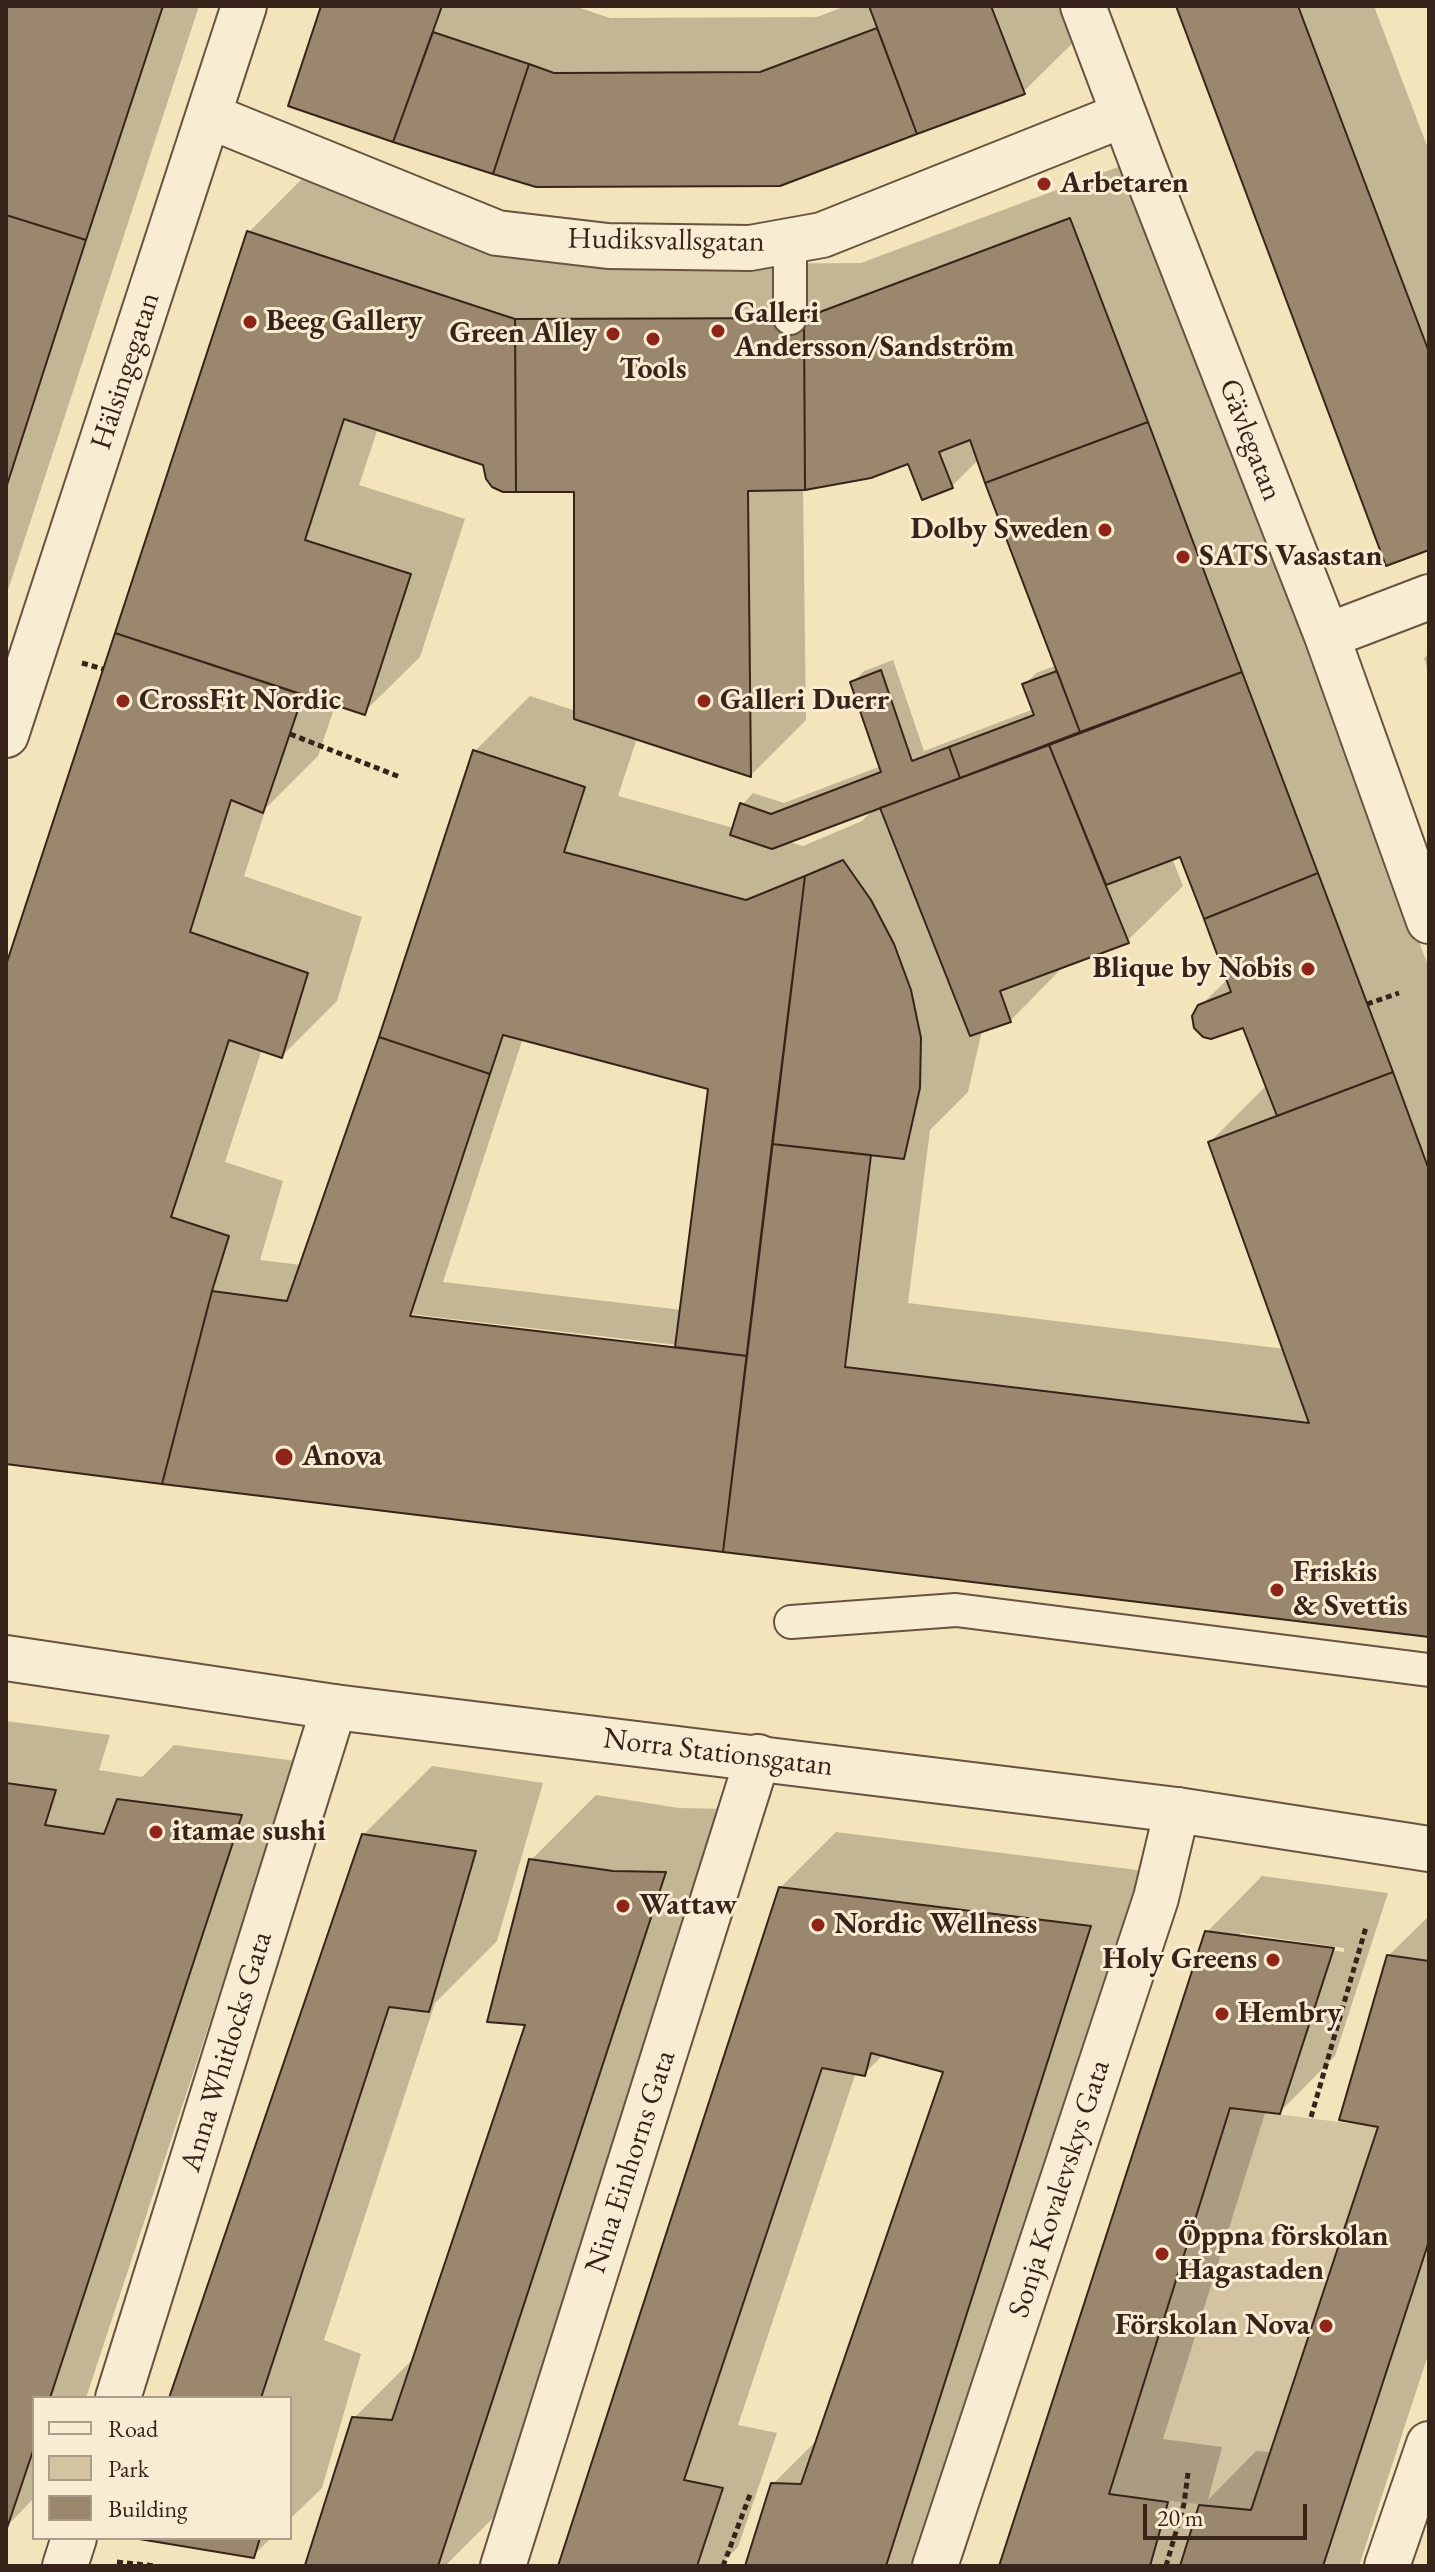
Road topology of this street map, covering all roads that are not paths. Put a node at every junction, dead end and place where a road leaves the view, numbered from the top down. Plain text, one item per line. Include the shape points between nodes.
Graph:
1 (244, 6) edge
2 (1083, 6) edge
3 (1123, 115) junction
4 (209, 116) junction
5 (790, 241) junction
6 (790, 318) dead end
7 (1429, 597) edge
8 (1327, 636) junction
9 (6, 735) edge
10 (1429, 921) edge
11 (791, 1622) dead end
12 (6, 1658) edge
13 (1429, 1670) edge
14 (334, 1707) junction
15 (758, 1757) junction
16 (1177, 1810) junction
17 (1429, 1849) edge
18 (119, 2396) edge
19 (1429, 2444) edge
20 (73, 2540) edge
21 (65, 2566) edge
22 (503, 2566) edge
23 (935, 2566) edge
24 (1387, 2566) edge

1 - 4 street, Hälsingegatan
2 - 3 street, Gävlegatan
3 - 5 street, Hudiksvallsgatan via 822,235
3 - 8 street, Gävlegatan
4 - 5 street, Hudiksvallsgatan via 497,233 608,246 750,248
4 - 9 street, Hälsingegatan
5 - 6 lane
7 - 8 street
8 - 10 street, Gävlegatan
11 - 13 lane via 956,1610
12 - 14 street, Norra Stationsgatan
14 - 15 street, Norra Stationsgatan
14 - 18 street, Anna Whitlocks Gata
15 - 16 street, Norra Stationsgatan
15 - 22 street, Nina Einhorns Gata
16 - 17 street, Norra Stationsgatan
16 - 23 street, Sonja Kovalevskys Gata via 1156,1898
19 - 24 street
20 - 21 street

